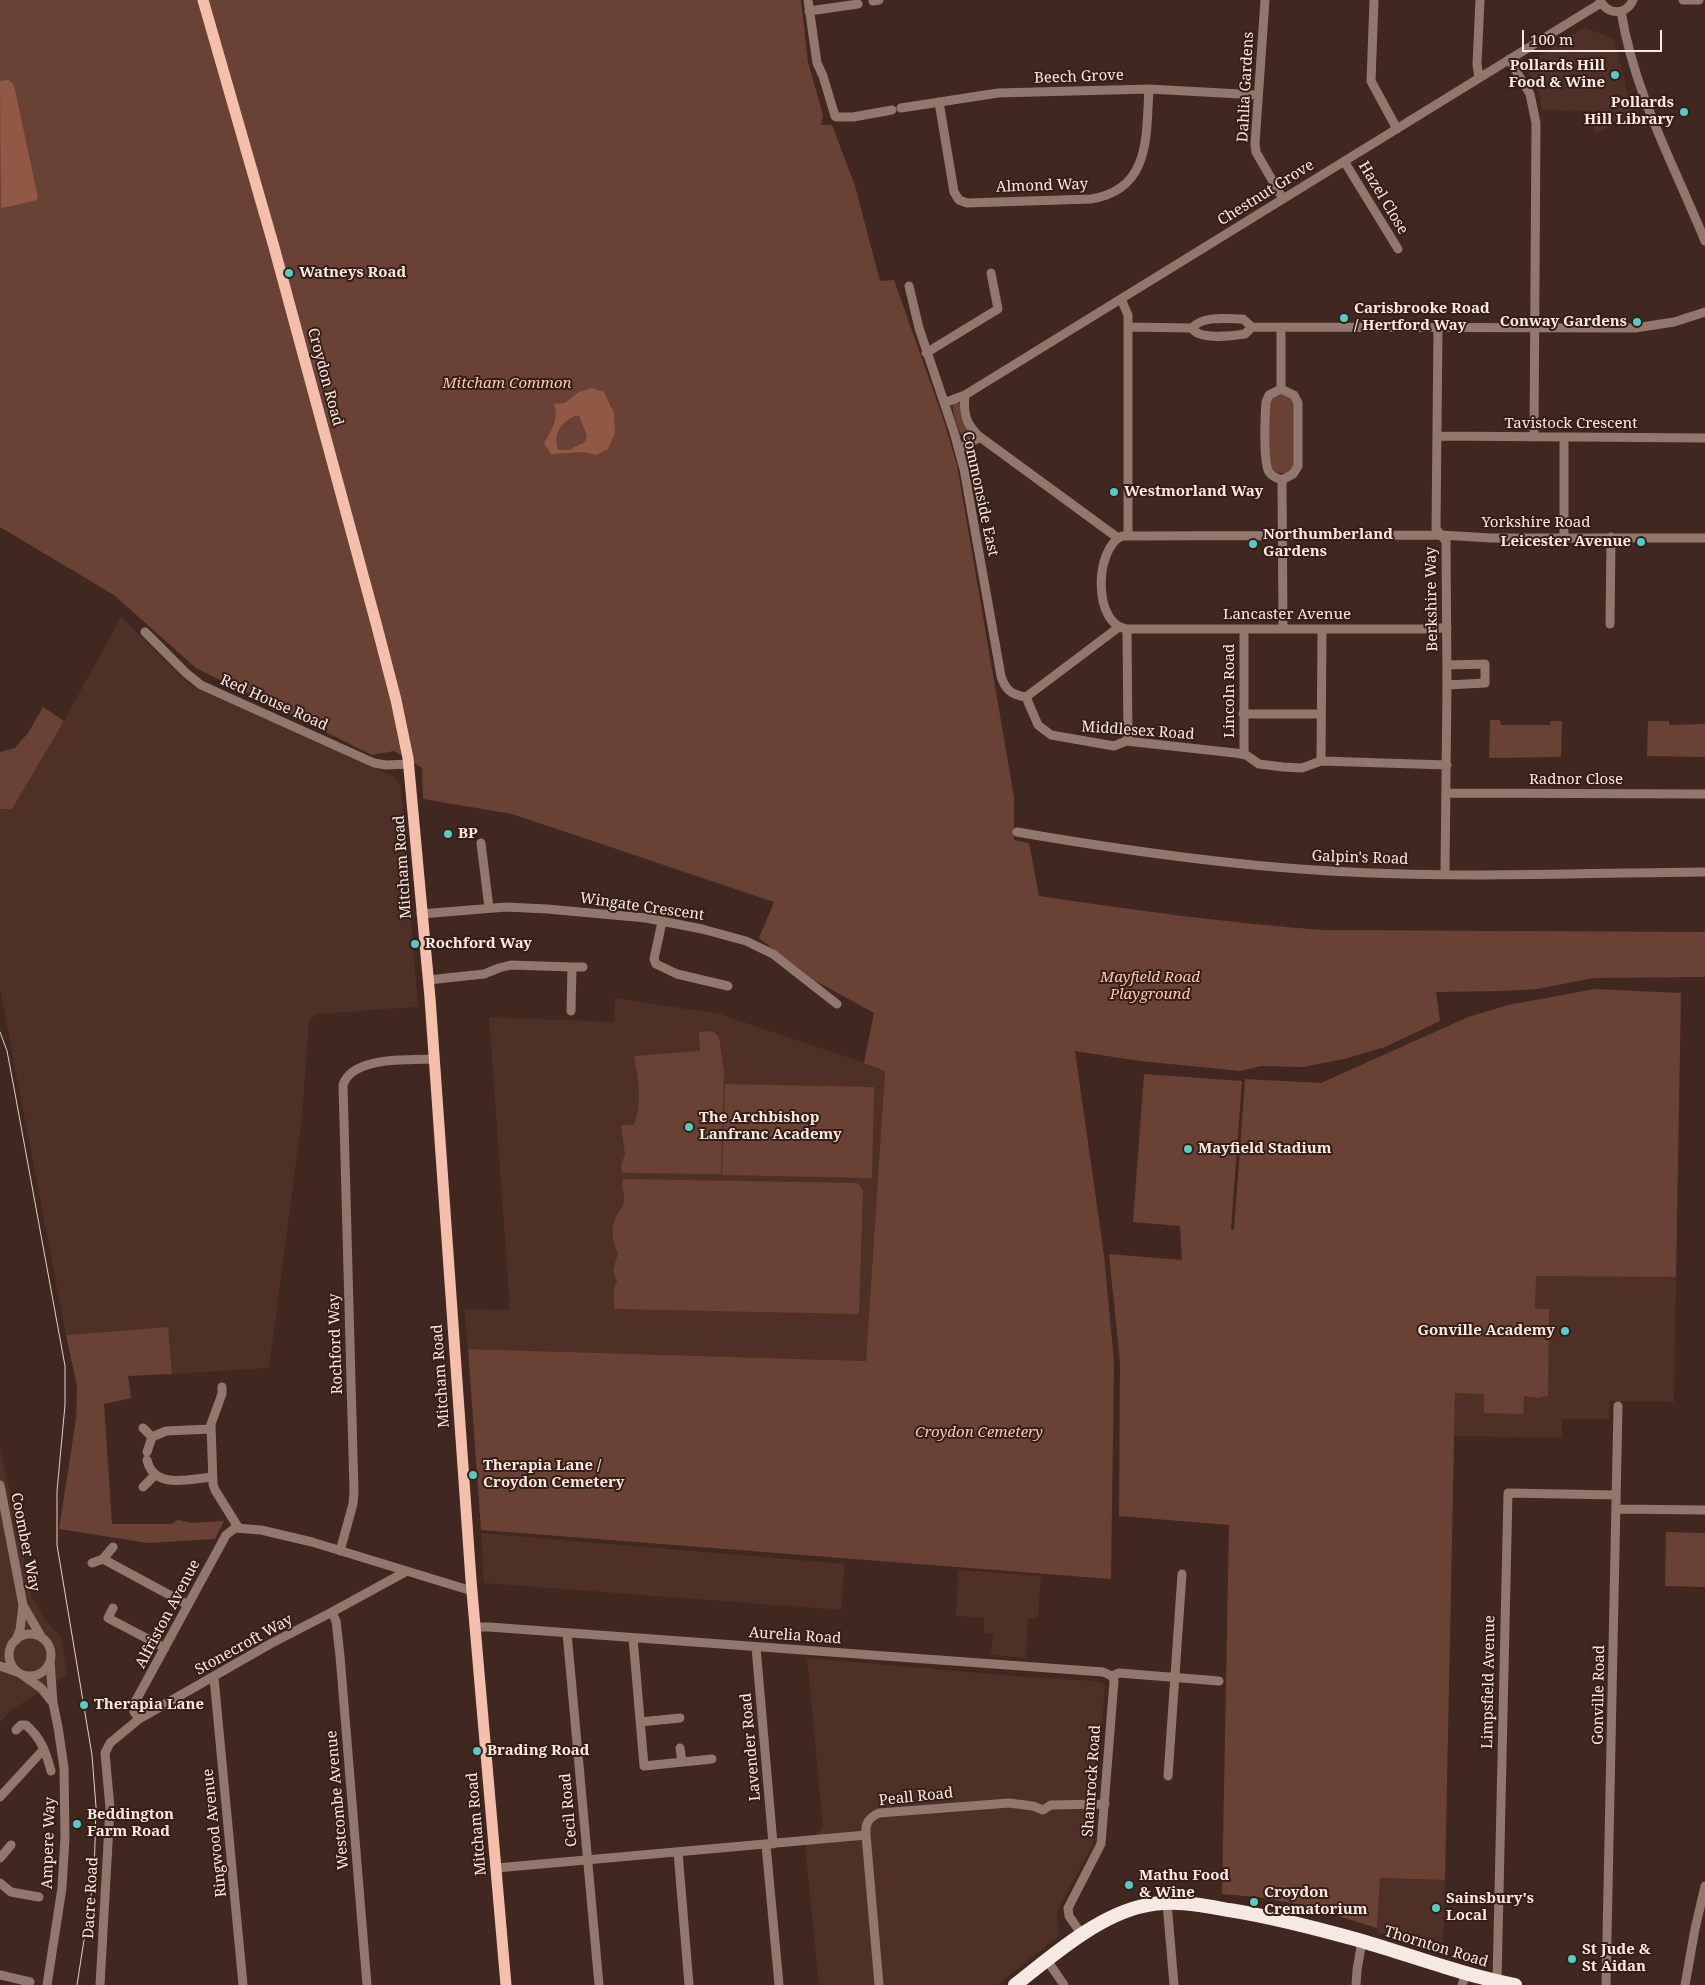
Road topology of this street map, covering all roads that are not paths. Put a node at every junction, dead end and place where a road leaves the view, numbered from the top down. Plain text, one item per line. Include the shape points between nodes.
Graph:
1 (203, 0) edge
2 (808, 0) edge
3 (1265, 0) edge
4 (1374, 0) edge
5 (1480, 0) edge
6 (1633, 0) edge
7 (1683, 0) edge
8 (1699, 0) edge
9 (1600, 1) edge
10 (858, 4) dead end
11 (809, 11) junction
12 (1621, 12) junction
13 (1509, 59) junction
14 (1479, 78) junction
15 (1149, 89) junction
16 (1258, 95) junction
17 (939, 102) junction
18 (1397, 129) junction
19 (1344, 161) junction
20 (1283, 199) junction
21 (1705, 241) edge
22 (1398, 249) dead end
23 (991, 273) dead end
24 (909, 286) dead end
25 (1121, 299) junction
26 (1705, 312) edge
27 (1128, 326) junction
28 (1252, 327) junction
29 (1281, 327) junction
30 (1192, 328) junction
31 (1438, 328) junction
32 (1535, 328) junction
33 (926, 354) junction
34 (1281, 389) junction
35 (965, 395) junction
36 (944, 403) junction
37 (1437, 436) junction
38 (980, 437) junction
39 (1534, 437) junction
40 (1564, 437) junction
41 (1705, 438) edge
42 (959, 449) junction
43 (1282, 480) junction
44 (1441, 535) junction
45 (1123, 537) junction
46 (1282, 537) junction
47 (1564, 537) junction
48 (1611, 537) junction
49 (1705, 538) edge
50 (1610, 624) dead end
51 (1447, 627) junction
52 (1123, 628) junction
53 (1244, 629) junction
54 (1283, 629) junction
55 (1322, 629) junction
56 (145, 632) dead end
57 (1447, 665) junction
58 (1447, 685) junction
59 (1026, 697) junction
60 (1243, 714) junction
61 (1321, 714) junction
62 (1128, 741) junction
63 (1244, 754) junction
64 (1321, 761) junction
65 (409, 764) junction
66 (1447, 765) junction
67 (1446, 793) junction
68 (1705, 794) edge
69 (1017, 832) dead end
70 (481, 843) dead end
71 (1705, 872) edge
72 (1445, 874) junction
73 (489, 908) junction
74 (422, 914) junction
75 (662, 922) junction
76 (572, 967) junction
77 (583, 968) dead end
78 (428, 980) junction
79 (728, 986) dead end
80 (837, 1004) dead end
81 (571, 1011) dead end
82 (434, 1058) junction
83 (222, 1386) dead end
84 (1618, 1406) dead end
85 (143, 1428) dead end
86 (211, 1430) junction
87 (152, 1436) junction
88 (154, 1476) junction
89 (213, 1477) junction
90 (0, 1485) edge
91 (143, 1487) dead end
92 (1616, 1495) junction
93 (1616, 1509) junction
94 (1705, 1510) edge
95 (238, 1527) junction
96 (112, 1547) dead end
97 (340, 1551) junction
98 (103, 1559) junction
99 (92, 1563) dead end
100 (407, 1571) junction
101 (1182, 1574) dead end
102 (472, 1591) junction
103 (23, 1605) junction
104 (188, 1605) junction
105 (113, 1608) dead end
106 (332, 1612) junction
107 (475, 1627) junction
108 (568, 1633) junction
109 (42, 1638) junction
110 (634, 1638) junction
111 (14, 1642) junction
112 (756, 1647) junction
113 (165, 1648) junction
114 (0, 1649) edge
115 (50, 1661) junction
116 (0, 1666) edge
117 (20, 1674) junction
118 (1112, 1676) junction
119 (214, 1678) junction
120 (1175, 1678) junction
121 (1219, 1681) dead end
122 (53, 1703) junction
123 (680, 1718) dead end
124 (139, 1719) junction
125 (640, 1722) junction
126 (16, 1730) dead end
127 (680, 1748) dead end
128 (44, 1749) junction
129 (105, 1753) joint
130 (712, 1759) dead end
131 (682, 1762) junction
132 (51, 1771) dead end
133 (1168, 1776) dead end
134 (0, 1797) edge
135 (1105, 1804) junction
136 (866, 1835) junction
137 (770, 1844) junction
138 (11, 1845) dead end
139 (678, 1852) junction
140 (0, 1858) edge
141 (587, 1860) junction
142 (496, 1868) junction
143 (0, 1883) edge
144 (1705, 1886) edge
145 (39, 1897) dead end
146 (1167, 1903) junction
147 (1082, 1935) junction
148 (1362, 1941) junction
149 (1047, 1960) junction
150 (0, 1975) edge
151 (1464, 1980) edge
152 (1497, 1981) junction
153 (30, 1982) dead end
154 (47, 1985) edge
155 (100, 1985) edge
156 (243, 1985) edge
157 (368, 1985) edge
158 (506, 1985) edge
159 (599, 1985) edge
160 (690, 1985) edge
161 (779, 1985) edge
162 (879, 1985) edge
163 (1015, 1985) edge
164 (1064, 1985) edge
165 (1174, 1985) edge
166 (1356, 1985) edge
167 (1515, 1985) edge
168 (1606, 1985) edge
169 (1685, 1985) edge

1 - 65 main road, Croydon Road via 376,623
2 - 11 street
3 - 16 street, Dahlia Gardens
4 - 18 street via 1370,80
5 - 14 street via 1476,64
6 - 12 street
7 - 8 street
9 - 12 street via 1610,11
9 - 13 street, Chestnut Grove
10 - 11 street
11 - 17 street, Beech Grove via 817,63 836,117
12 - 21 street via 1648,109
13 - 14 street, Chestnut Grove
13 - 32 street via 1530,94 1536,118
14 - 18 street, Chestnut Grove
15 - 16 street, Beech Grove
15 - 17 street, Beech Grove via 998,93
15 - 17 street, Almond Way via 1146,140 1139,166 1124,184 1090,199 967,203 959,200 954,192
16 - 20 street, Dahlia Gardens via 1256,152
18 - 19 street, Chestnut Grove
19 - 20 street, Chestnut Grove
19 - 22 street, Hazel Close
20 - 25 street, Chestnut Grove
23 - 33 street via 998,309
24 - 33 street, Commonside East
25 - 27 street via 1127,311
25 - 35 street, Chestnut Grove
26 - 32 street via 1648,326
27 - 30 street
27 - 45 street
28 - 29 street
28 - 30 street via 1243,319 1200,322
28 - 30 street via 1245,334 1203,336
29 - 31 street
29 - 34 street
31 - 32 street
31 - 37 street, Berkshire Way
32 - 39 street
33 - 36 street, Commonside East
34 - 43 street via 1270,395 1266,402 1265,462 1272,476
34 - 43 street via 1294,395 1298,403 1298,466 1293,474
35 - 36 street, Chestnut Grove
35 - 38 street via 968,424
36 - 42 street, Commonside East
37 - 39 street, Tavistock Crescent
37 - 44 street, Berkshire Way via 1436,530
38 - 42 street
38 - 45 street
39 - 40 street, Tavistock Crescent
40 - 41 street, Tavistock Crescent
40 - 47 street
42 - 59 street, Commonside East via 1001,676 1011,693
43 - 46 street
44 - 46 street, Yorkshire Road
44 - 47 street, Yorkshire Road
44 - 51 street, Berkshire Way via 1446,541
45 - 46 street, Yorkshire Road
45 - 52 street via 1111,544 1104,560 1101,585 1106,609
46 - 54 street
47 - 48 street, Yorkshire Road
48 - 49 street, Yorkshire Road
48 - 50 street
51 - 55 street, Lancaster Avenue
51 - 57 street, Berkshire Way
52 - 53 street, Lancaster Avenue
52 - 59 street
52 - 62 street
53 - 54 street, Lancaster Avenue
53 - 60 street, Lincoln Road
54 - 55 street, Lancaster Avenue
55 - 61 street
56 - 65 street, Red House Road via 186,673 207,688 374,763
57 - 58 street, Berkshire Way
57 - 58 street via 1485,664 1485,683
58 - 66 street, Berkshire Way
59 - 62 street, Middlesex Road via 1036,721 1048,734 1114,746
60 - 61 street
60 - 63 street, Lincoln Road
61 - 64 street
62 - 63 street, Middlesex Road
63 - 64 street, Middlesex Road via 1259,764 1283,767 1302,768
64 - 66 street, Middlesex Road
65 - 74 main road, Mitcham Road
66 - 67 street, Berkshire Way
67 - 68 street, Radnor Close
67 - 72 street, Berkshire Way
69 - 72 street, Galpin's Road via 1117,849 1250,864 1351,872
70 - 73 street
71 - 72 street, Galpin's Road
73 - 74 street, Wingate Crescent
73 - 75 street, Wingate Crescent via 573,910
74 - 78 main road, Mitcham Road
75 - 79 street via 654,959 656,964 677,974
75 - 80 street, Wingate Crescent via 709,931 758,946
76 - 77 street
76 - 78 street via 511,965 484,974
76 - 81 street
78 - 82 main road, Mitcham Road
82 - 97 street, Rochford Way via 363,1065 348,1074 343,1085 354,1492
82 - 102 main road, Mitcham Road
83 - 86 street
84 - 92 street, Gonville Road
85 - 87 street
86 - 87 street via 166,1430
86 - 89 street
87 - 88 street via 147,1456
88 - 89 street via 166,1480
88 - 91 street
89 - 95 street via 215,1490
90 - 103 street, Coomber Way
92 - 93 street, Gonville Road
92 - 152 street, Limpsfield Avenue via 1508,1493
93 - 94 street
93 - 168 street, Gonville Road
95 - 97 street via 273,1532
95 - 104 street, Alfriston Avenue via 226,1535
96 - 98 street
97 - 100 street
98 - 99 street
98 - 104 street
100 - 102 street
100 - 106 street, Stonecroft Way
101 - 120 street
102 - 107 main road, Mitcham Road
103 - 109 street, Coomber Way
103 - 111 street, Coomber Way
104 - 113 street, Alfriston Avenue
105 - 113 street via 108,1618
106 - 119 street, Stonecroft Way
106 - 157 street, Westcombe Avenue via 340,1656
107 - 108 street, Aurelia Road
107 - 142 main road, Mitcham Road
108 - 110 street, Aurelia Road
108 - 141 street, Cecil Road
109 - 111 street via 31,1634
109 - 115 street via 50,1648
110 - 112 street, Aurelia Road
110 - 125 street
111 - 114 street
111 - 117 street via 10,1662
112 - 118 street, Aurelia Road via 1103,1672
112 - 137 street, Lavender Road
113 - 124 street, Alfriston Avenue via 134,1704 134,1712
115 - 117 street via 40,1674
115 - 122 street, Ampere Way
116 - 117 street
117 - 122 street via 41,1688
118 - 120 street, Aurelia Road
118 - 135 street, Shamrock Road
119 - 124 street, Stonecroft Way
119 - 156 street, Ringwood Avenue
120 - 121 street, Aurelia Road
120 - 133 street
122 - 154 street, Ampere Way via 64,1768 65,1838 62,1888
123 - 125 street
124 - 129 street, Stonecroft Way via 110,1743
125 - 131 street via 644,1766
126 - 128 street via 26,1725 36,1734
127 - 131 street
128 - 132 street
128 - 134 street
129 - 155 street, Dacre Road via 110,1808
130 - 131 street
135 - 136 street, Peall Road via 1051,1805 1043,1810 1028,1804 1009,1803 879,1813 868,1820
135 - 147 street, Shamrock Road via 1100,1848 1068,1908 1069,1916
136 - 137 street
136 - 162 street
137 - 139 street
137 - 161 street, Lavender Road
138 - 140 street
139 - 141 street
139 - 160 street
141 - 142 street
141 - 159 street, Cecil Road
142 - 158 main road, Mitcham Road
143 - 145 street via 11,1892
144 - 169 street
146 - 147 highway, Thornton Road via 1128,1911
146 - 148 highway, Thornton Road via 1240,1912
146 - 165 street
147 - 149 highway, Thornton Road
148 - 151 highway, Thornton Road
148 - 166 street
149 - 163 highway, Thornton Road
149 - 164 street
150 - 153 street
151 - 152 highway, Thornton Road
152 - 167 highway, Thornton Road

